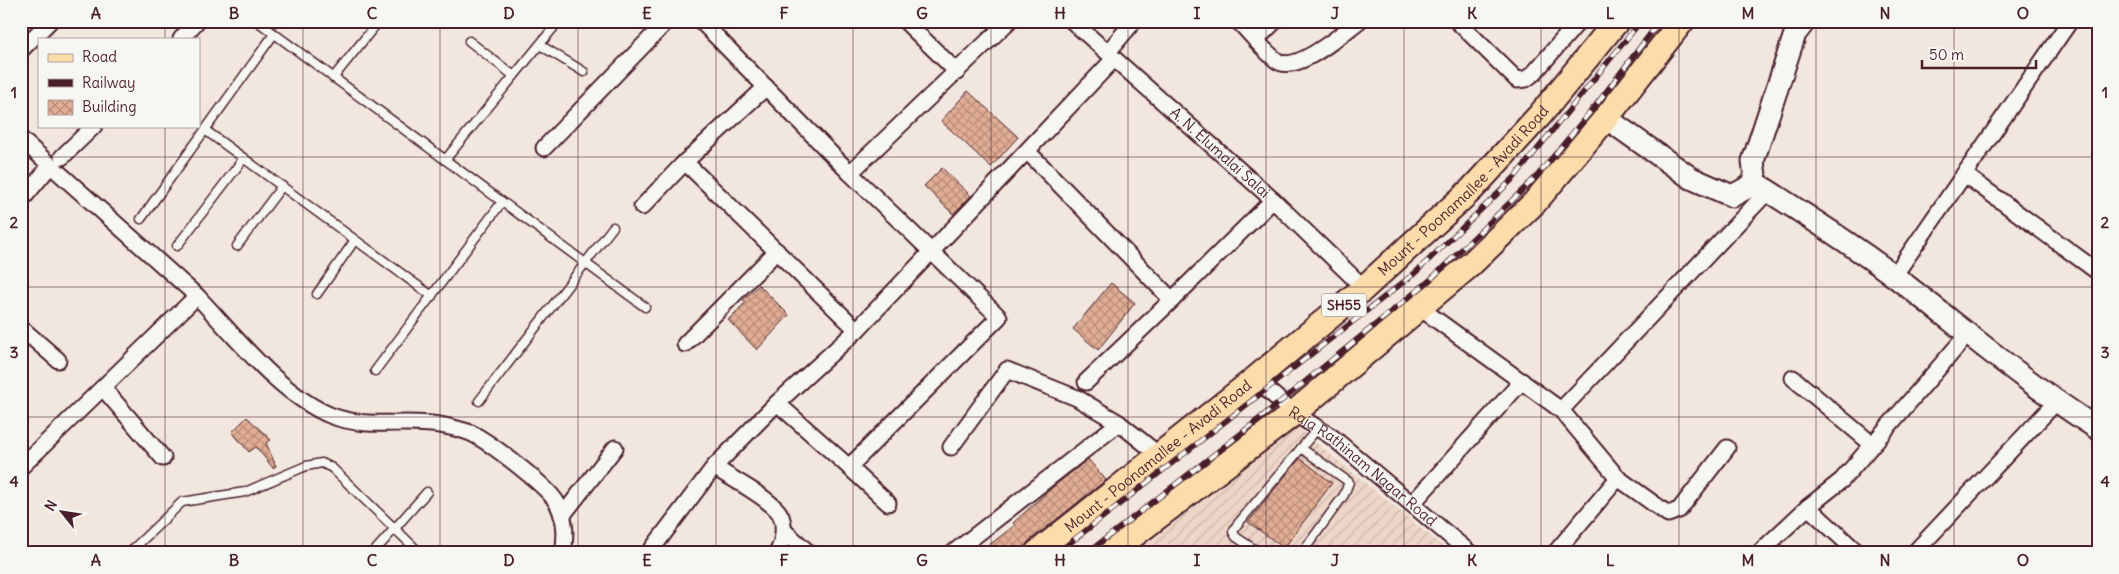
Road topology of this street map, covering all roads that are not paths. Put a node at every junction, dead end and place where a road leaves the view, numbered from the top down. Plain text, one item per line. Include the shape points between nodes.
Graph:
1 (50, 21) edge
2 (197, 21) edge
3 (256, 21) edge
4 (559, 21) edge
5 (667, 21) edge
6 (701, 21) edge
7 (905, 21) edge
8 (1009, 21) edge
9 (1072, 21) edge
10 (1134, 21) edge
11 (1238, 21) edge
12 (1275, 21) edge
13 (1360, 21) edge
14 (1457, 21) edge
15 (1617, 21) edge
16 (1682, 21) edge
17 (1805, 21) edge
18 (2070, 21) edge
19 (1578, 22) edge
20 (374, 27) dead end
21 (274, 34) junction
22 (182, 38) edge
23 (1256, 39) junction
24 (469, 41) dead end
25 (1600, 43) junction
26 (540, 45) junction
27 (21, 50) edge
28 (1111, 56) junction
29 (584, 72) dead end
30 (957, 72) junction
31 (514, 76) junction
32 (333, 78) junction
33 (766, 87) junction
34 (1606, 118) junction
35 (92, 128) edge
36 (205, 130) junction
37 (21, 139) edge
38 (544, 148) dead end
39 (1026, 151) junction
40 (62, 157) dead end
41 (244, 158) junction
42 (445, 160) junction
43 (685, 162) junction
44 (50, 166) junction
45 (850, 173) junction
46 (1964, 174) junction
47 (282, 186) junction
48 (1762, 187) junction
49 (1273, 200) junction
50 (21, 201) edge
51 (502, 202) junction
52 (642, 207) dead end
53 (141, 219) dead end
54 (613, 227) dead end
55 (355, 240) junction
56 (177, 246) dead end
57 (237, 246) dead end
58 (777, 251) junction
59 (932, 251) junction
60 (585, 263) junction
61 (2098, 272) edge
62 (1894, 276) junction
63 (1364, 288) junction
64 (317, 294) dead end
65 (197, 296) junction
66 (432, 296) junction
67 (1172, 300) junction
68 (645, 307) dead end
69 (1420, 308) junction
70 (21, 328) edge
71 (858, 330) junction
72 (1967, 335) junction
73 (685, 344) dead end
74 (58, 360) dead end
75 (375, 371) dead end
76 (1255, 378) junction
77 (1793, 378) dead end
78 (1522, 381) junction
79 (1086, 382) dead end
80 (103, 388) junction
81 (479, 401) dead end
82 (2056, 402) junction
83 (776, 403) junction
84 (1562, 410) junction
85 (1294, 413) junction
86 (1119, 423) junction
87 (1318, 428) junction
88 (2098, 428) edge
89 (1873, 445) junction
90 (951, 447) dead end
91 (615, 448) dead end
92 (1301, 448) junction
93 (1727, 448) dead end
94 (1159, 456) junction
95 (164, 458) dead end
96 (21, 467) edge
97 (714, 467) junction
98 (849, 467) junction
99 (1618, 478) junction
100 (426, 492) dead end
101 (888, 503) dead end
102 (1412, 504) junction
103 (1808, 507) junction
104 (562, 516) junction
105 (395, 530) junction
106 (784, 531) junction
107 (129, 553) edge
108 (373, 553) edge
109 (420, 553) edge
110 (563, 553) edge
111 (649, 553) edge
112 (776, 553) edge
113 (809, 553) edge
114 (953, 553) edge
115 (1037, 553) edge
116 (1110, 553) edge
117 (1260, 553) edge
118 (1302, 553) edge
119 (1470, 553) edge
120 (1555, 553) edge
121 (1759, 553) edge
122 (1858, 553) edge
123 (1914, 553) edge

1 - 27 street
2 - 22 street
3 - 21 lane
4 - 26 lane
5 - 38 street
6 - 33 street
7 - 30 street
8 - 30 street
9 - 28 street, A. N. Elumalai Salai
10 - 28 street
11 - 23 street
12 - 23 street
13 - 23 street via 1290,65 1277,62
14 - 19 street via 1517,80 1526,79 1534,73
15 - 25 main road, Mount - Poonamallee - Avadi Road / SH55
16 - 34 main road
17 - 48 street via 1795,34 1753,162
18 - 46 street
19 - 25 street
20 - 32 lane
21 - 32 lane
21 - 36 lane
24 - 31 lane
25 - 63 main road, Mount - Poonamallee - Avadi Road / SH55 via 1472,189
26 - 29 lane
26 - 31 lane
28 - 39 street
28 - 49 street, A. N. Elumalai Salai
30 - 45 street
31 - 42 lane
32 - 42 lane
33 - 43 street
33 - 45 street
34 - 48 street via 1691,178 1732,196
34 - 69 main road via 1535,202
35 - 40 street
36 - 41 lane
36 - 53 lane
37 - 44 street
39 - 59 street
39 - 67 street
41 - 47 lane
41 - 56 lane
42 - 51 lane
43 - 52 street
43 - 58 street
44 - 50 street
44 - 65 street
45 - 59 street
46 - 61 street
46 - 62 street
47 - 55 lane
47 - 57 lane
48 - 62 street
48 - 84 street
49 - 63 street, A. N. Elumalai Salai
49 - 67 street
51 - 60 lane
51 - 66 lane
54 - 60 lane
55 - 64 lane
55 - 66 lane
58 - 71 street
58 - 73 street
59 - 71 street
59 - 98 street via 999,317
60 - 68 lane
60 - 81 lane
62 - 72 street
63 - 76 main road, Mount - Poonamallee - Avadi Road / SH55
65 - 80 street
65 - 104 street via 269,372 298,396 332,416 370,424 444,425 470,433 533,479 558,504
66 - 75 lane
67 - 79 street
69 - 78 street
69 - 85 main road
70 - 74 street
71 - 83 street
72 - 82 street
72 - 89 street
76 - 85 street, Raja Rathinam Nagar Road
76 - 94 main road, Mount - Poonamallee - Avadi Road / SH55
77 - 89 street
78 - 84 street
78 - 102 street
80 - 95 street
80 - 96 street
82 - 88 street
82 - 123 street
83 - 97 street
83 - 98 street
84 - 99 street
85 - 87 street, Raja Rathinam Nagar Road
85 - 116 main road
86 - 90 street via 1077,398 1007,370
86 - 94 street
86 - 114 street
87 - 92 lane
87 - 102 street, Raja Rathinam Nagar Road
89 - 103 street via 1842,480
91 - 104 street
92 - 117 lane via 1233,532
92 - 118 lane via 1348,482 1344,495
93 - 99 street via 1673,514 1664,512
94 - 115 main road, Mount - Poonamallee - Avadi Road / SH55
97 - 106 street via 778,510
97 - 111 street
98 - 101 street
99 - 120 street
100 - 105 lane
102 - 119 street, Raja Rathinam Nagar Road
103 - 121 street
103 - 122 street
104 - 110 street via 567,533
105 - 107 lane via 322,462 245,492 182,502
105 - 108 lane
105 - 109 lane
106 - 112 street
106 - 113 street

